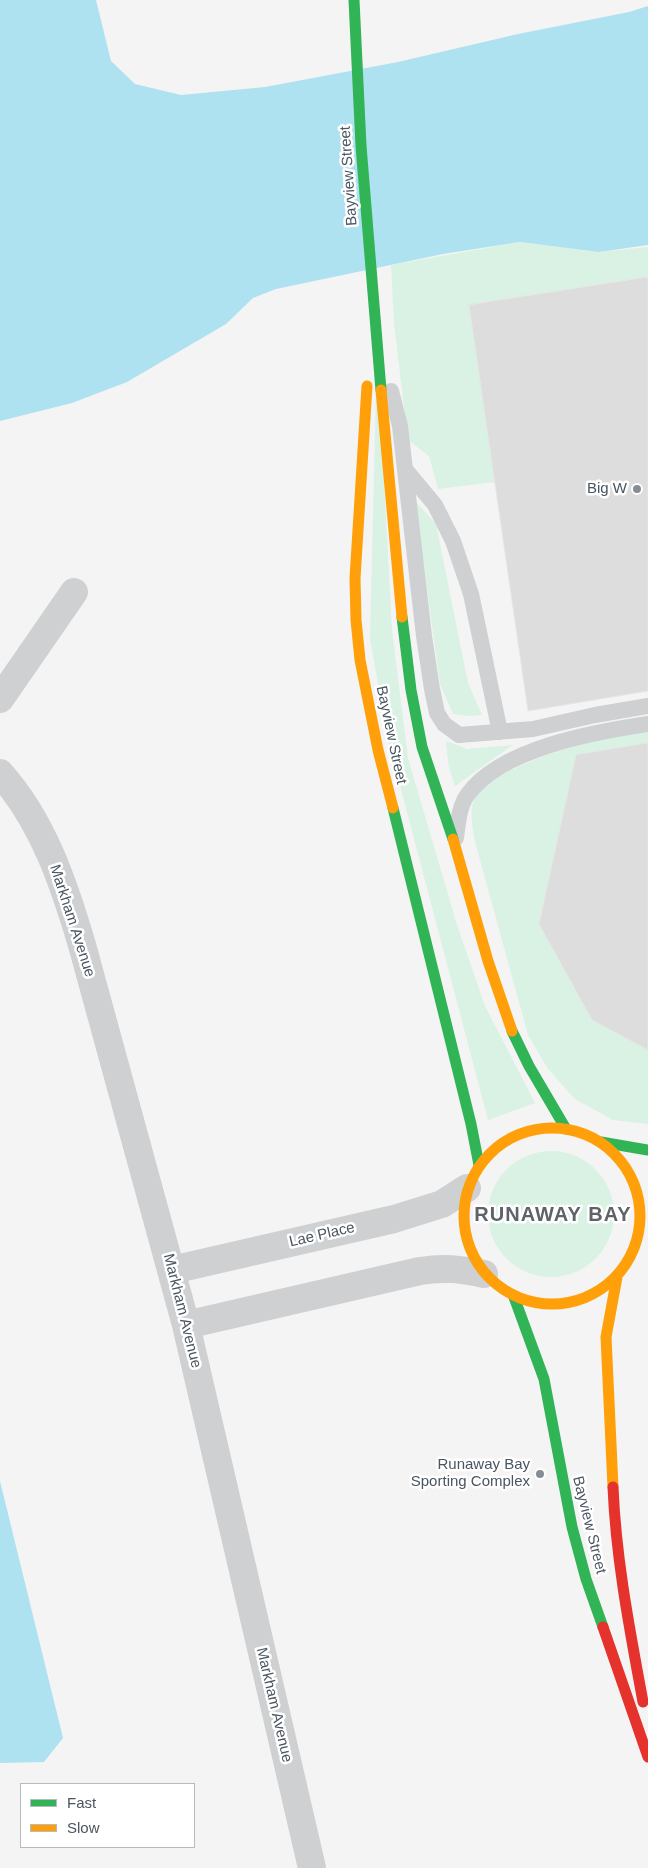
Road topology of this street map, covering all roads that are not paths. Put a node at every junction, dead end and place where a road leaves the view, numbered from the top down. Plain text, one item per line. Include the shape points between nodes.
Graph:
1 (345, 0) edge
2 (354, 0) edge
3 (355, 48) junction
4 (373, 301) junction
5 (377, 349) junction
6 (405, 469) junction
7 (74, 592) dead end
8 (0, 699) edge
9 (648, 706) edge
10 (648, 724) edge
11 (500, 732) junction
12 (0, 773) edge
13 (455, 846) junction
14 (566, 1129) junction
15 (600, 1142) junction
16 (648, 1150) edge
17 (473, 1177) junction
18 (648, 1237) edge
19 (636, 1244) junction
20 (172, 1270) junction
21 (484, 1274) junction
22 (617, 1277) junction
23 (514, 1297) junction
24 (186, 1325) junction
25 (648, 1730) edge
26 (648, 1757) edge
27 (312, 1868) edge

1 - 3 main road, Bayview Street
2 - 3 main road, Bayview Street
3 - 4 main road, Bayview Street
4 - 5 main road, Bayview Street
4 - 17 main road, Bayview Street via 355,578 360,660 378,750 470,1124
5 - 6 lane via 400,426
5 - 13 main road, Bayview Street via 411,688 426,762
6 - 11 lane via 435,505 452,541 471,594
6 - 11 lane via 424,636 437,713 444,724 459,735
7 - 8 street
9 - 11 lane via 533,729
10 - 13 lane via 571,739 495,770 467,795
12 - 20 street, Markham Avenue via 17,792 46,844 67,894
13 - 14 main road, Bayview Street via 486,956 511,1029
14 - 15 main road
14 - 17 main road via 541,1128 517,1135 496,1147
15 - 16 main road
15 - 19 main road via 622,1162 636,1187 641,1216
17 - 20 street, Lae Place via 442,1204 394,1219
17 - 21 main road via 463,1210 464,1233 471,1255
18 - 19 main road
19 - 22 main road
20 - 24 street, Markham Avenue
21 - 23 main road
21 - 24 street via 455,1268 420,1271
22 - 23 main road via 599,1291 557,1305
22 - 25 main road, Bayview Street via 606,1337 614,1516 626,1610
23 - 26 main road, Bayview Street via 544,1379 567,1501 586,1579
24 - 27 street, Markham Avenue

